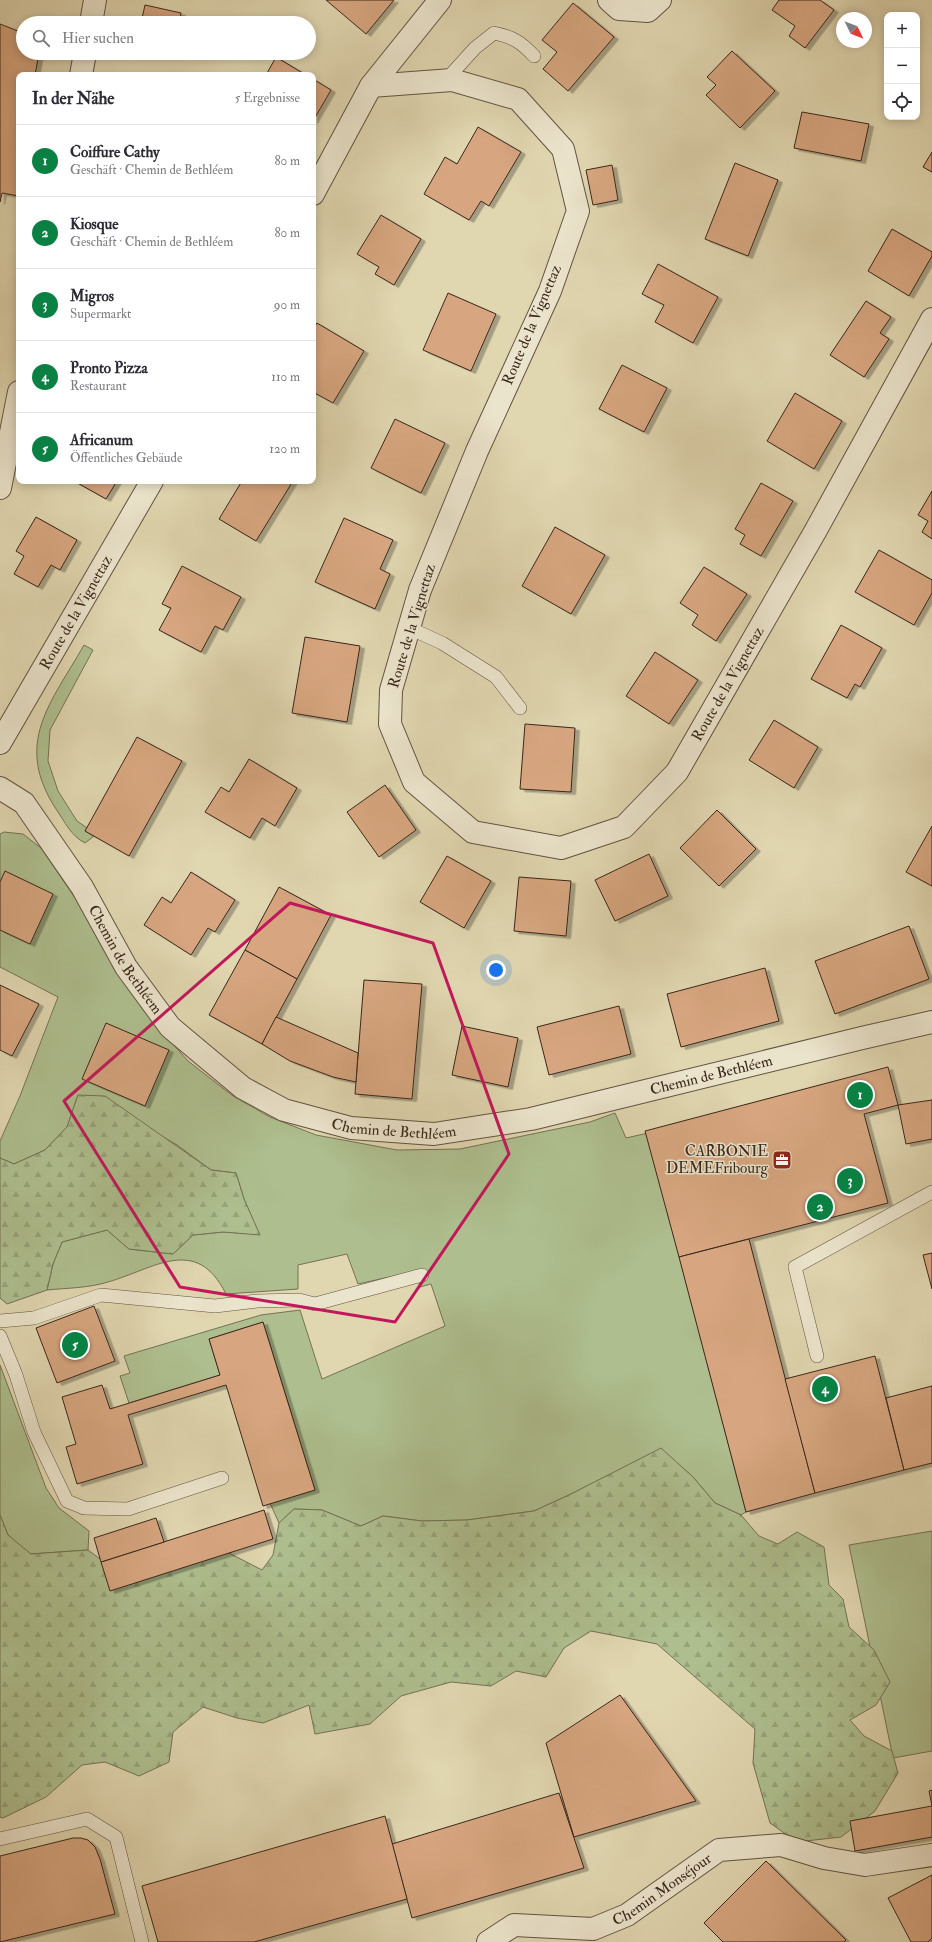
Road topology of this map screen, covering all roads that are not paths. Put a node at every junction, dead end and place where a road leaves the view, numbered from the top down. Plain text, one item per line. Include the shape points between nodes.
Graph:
1 (95, 0) edge
2 (440, 0) edge
3 (609, 0) edge
4 (660, 0) edge
5 (92, 16) edge
6 (534, 56) dead end
7 (84, 60) edge
8 (82, 72) edge
9 (446, 80) junction
10 (371, 86) junction
11 (316, 188) edge
12 (932, 319) edge
13 (16, 404) edge
14 (4, 453) edge
15 (150, 484) edge
16 (0, 488) edge
17 (409, 628) junction
18 (520, 708) dead end
19 (0, 743) edge
20 (0, 788) edge
21 (932, 1022) edge
22 (932, 1192) edge
23 (422, 1275) dead end
24 (0, 1321) edge
25 (0, 1336) edge
26 (817, 1356) dead end
27 (222, 1478) dead end
28 (0, 1839) edge
29 (932, 1855) edge
30 (142, 1942) edge
31 (488, 1942) edge

1 - 5 street
2 - 10 street
3 - 4 street via 619,9 648,11
6 - 9 lane via 522,43 494,33 475,48
7 - 8 street
9 - 10 street, Route de la Vignettaz
9 - 17 street, Route de la Vignettaz via 518,100 563,149 578,211 550,291 476,451 420,590
10 - 11 street
12 - 17 street, Route de la Vignettaz via 813,536 677,772 624,827 561,848 473,832 414,782 390,724 391,690
13 - 14 street
14 - 16 street
15 - 19 street, Route de la Vignettaz
17 - 18 lane via 442,643 496,677
20 - 21 street, Chemin de Bethléem via 24,803 82,887 126,968 170,1028 250,1092 284,1110 351,1128 434,1134 531,1119
22 - 26 lane via 795,1267
23 - 24 lane via 315,1304 299,1300 214,1306 101,1295 34,1318
25 - 27 lane via 16,1374 34,1432 67,1501 84,1508 128,1509
28 - 30 lane via 87,1819 116,1837
29 - 31 street, Chemin Monséjour via 865,1865 824,1858 781,1845 719,1850 627,1915 593,1929 514,1925

